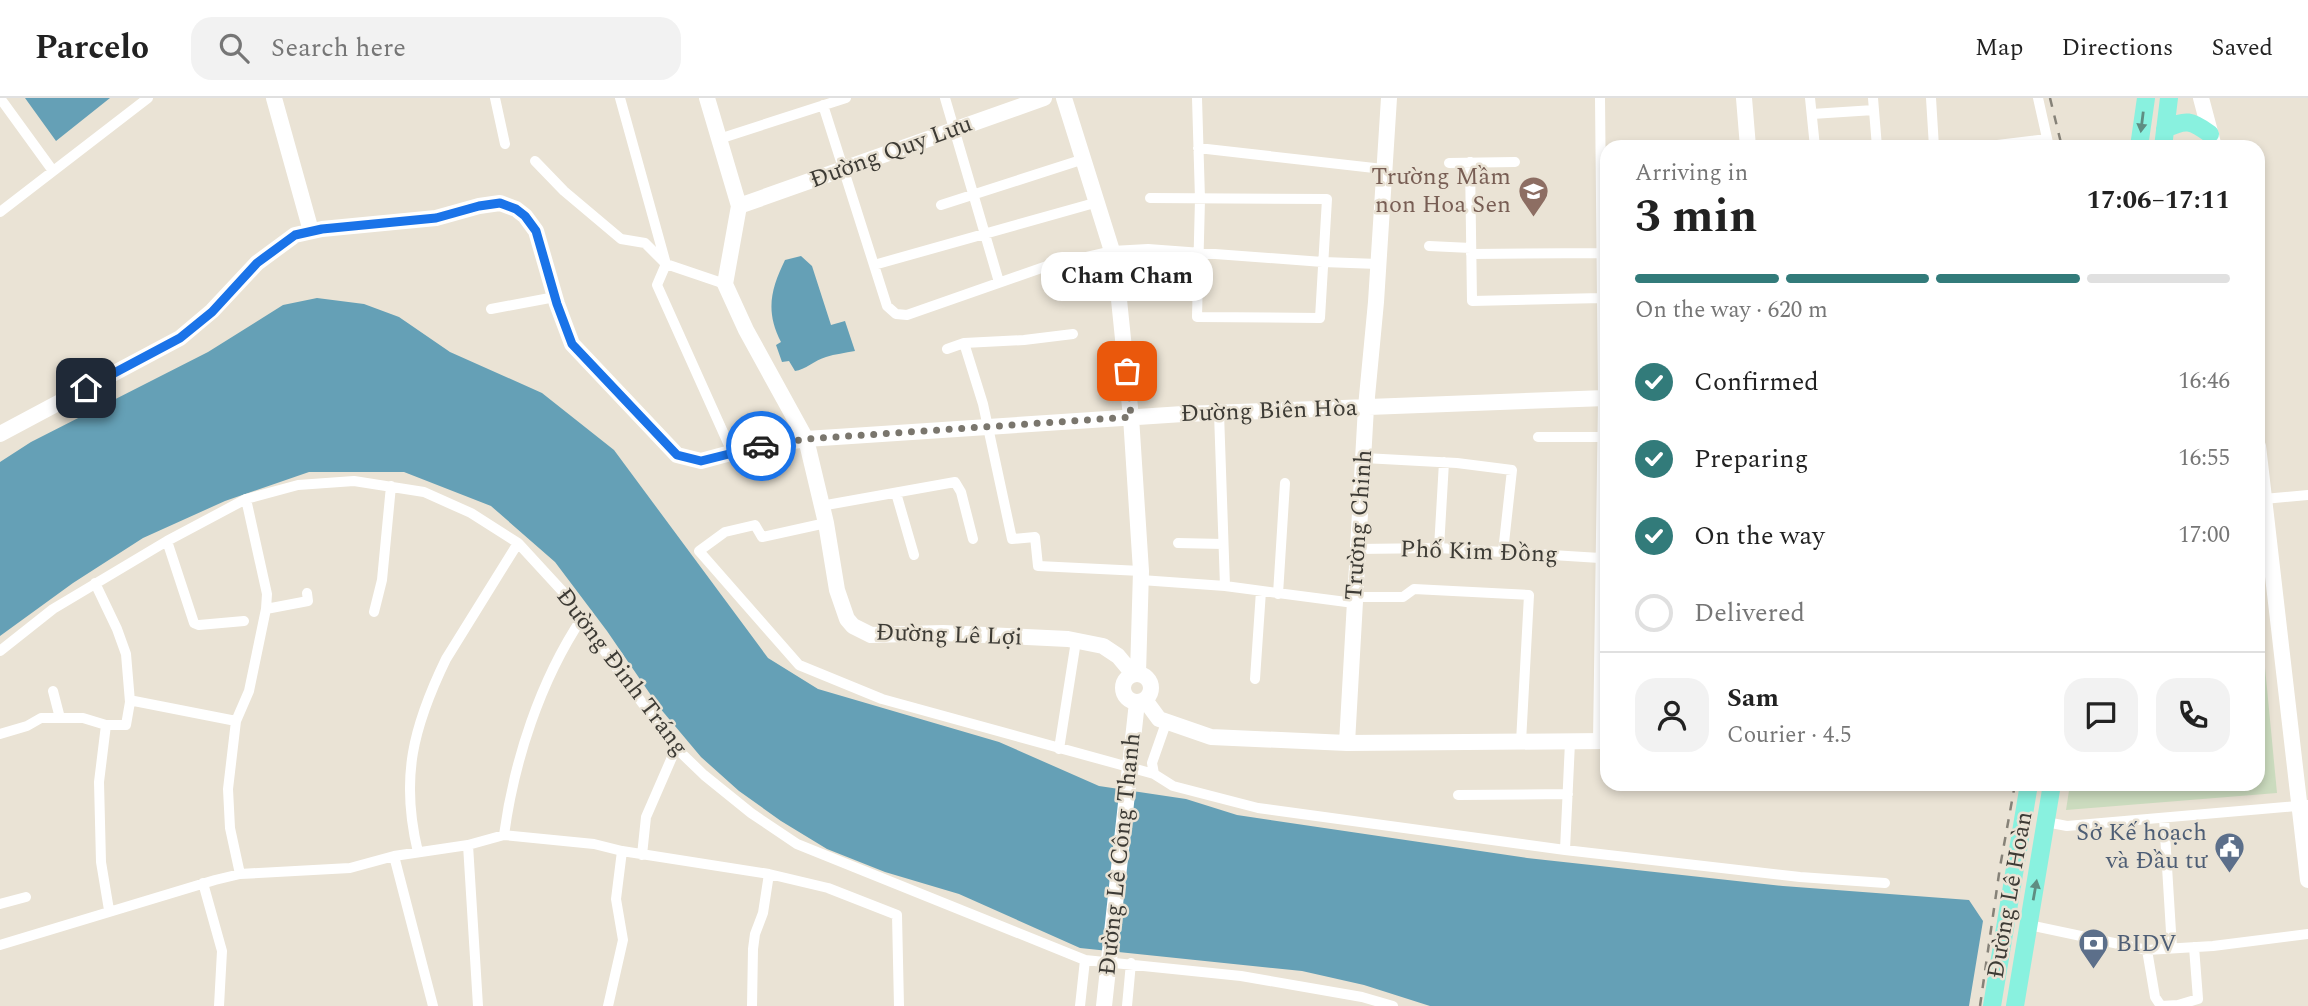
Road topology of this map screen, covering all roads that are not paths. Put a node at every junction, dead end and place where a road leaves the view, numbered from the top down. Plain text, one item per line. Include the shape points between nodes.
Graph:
1 (0, 98) edge
2 (148, 98) edge
3 (274, 98) edge
4 (495, 98) edge
5 (620, 98) edge
6 (707, 98) edge
7 (846, 98) edge
8 (945, 98) edge
9 (1044, 98) edge
10 (1064, 98) edge
11 (1197, 98) edge
12 (1389, 98) edge
13 (1600, 98) edge
14 (1744, 98) edge
15 (1811, 98) edge
16 (1931, 98) edge
17 (2038, 98) edge
18 (2146, 98) edge
19 (2169, 98) edge
20 (2175, 98) edge
21 (2201, 98) edge
22 (1873, 104) edge
23 (823, 105) junction
24 (1812, 114) junction
25 (955, 130) junction
26 (2210, 133) edge
27 (2164, 138) edge
28 (719, 139) junction
29 (1601, 140) edge
30 (1747, 140) edge
31 (1814, 140) edge
32 (1876, 140) edge
33 (1934, 140) edge
34 (2047, 140) edge
35 (2140, 140) edge
36 (505, 144) dead end
37 (1198, 148) junction
38 (1084, 159) junction
39 (535, 161) dead end
40 (1470, 162) junction
41 (1514, 162) dead end
42 (1449, 163) dead end
43 (1383, 169) junction
44 (842, 170) junction
45 (53, 171) junction
46 (974, 195) junction
47 (1150, 198) dead end
48 (1200, 199) junction
49 (1098, 202) junction
50 (941, 205) dead end
51 (739, 206) junction
52 (0, 212) edge
53 (311, 231) junction
54 (985, 234) junction
55 (1429, 246) dead end
56 (1112, 251) junction
57 (1471, 251) junction
58 (1200, 252) junction
59 (1600, 253) edge
60 (1323, 262) junction
61 (666, 264) junction
62 (1378, 264) junction
63 (874, 265) junction
64 (999, 282) junction
65 (725, 284) junction
66 (1600, 292) edge
67 (555, 297) junction
68 (491, 309) dead end
69 (1073, 334) dead end
70 (964, 343) junction
71 (947, 349) dead end
72 (1600, 398) edge
73 (1366, 407) junction
74 (1219, 413) junction
75 (1131, 417) junction
76 (986, 428) junction
77 (0, 434) edge
78 (1538, 437) dead end
79 (1600, 437) edge
80 (806, 439) junction
81 (732, 452) junction
82 (1364, 458) junction
83 (1444, 462) junction
84 (1285, 483) dead end
85 (391, 486) junction
86 (896, 493) junction
87 (2308, 495) edge
88 (246, 499) junction
89 (2265, 499) edge
90 (821, 506) junction
91 (2265, 507) edge
92 (826, 523) junction
93 (973, 539) dead end
94 (167, 541) junction
95 (519, 543) junction
96 (1178, 543) dead end
97 (1223, 544) junction
98 (1438, 548) junction
99 (1357, 549) junction
100 (1503, 552) junction
101 (914, 555) dead end
102 (1600, 558) edge
103 (1141, 576) junction
104 (94, 583) junction
105 (1225, 586) junction
106 (1261, 591) junction
107 (307, 593) dead end
108 (1278, 594) junction
109 (1354, 600) junction
110 (266, 609) junction
111 (373, 612) dead end
112 (582, 618) junction
113 (244, 621) dead end
114 (1076, 641) junction
115 (0, 651) edge
116 (1135, 674) junction
117 (1255, 679) dead end
118 (53, 691) dead end
119 (1141, 701) junction
120 (130, 702) junction
121 (60, 718) junction
122 (236, 721) junction
123 (1166, 723) junction
124 (106, 725) junction
125 (0, 734) edge
126 (1600, 741) edge
127 (1521, 742) junction
128 (1570, 742) junction
129 (1348, 743) junction
130 (676, 748) junction
131 (1059, 749) junction
132 (1154, 774) junction
133 (2028, 791) edge
134 (2051, 791) edge
135 (1568, 794) junction
136 (1458, 796) dead end
137 (2303, 806) edge
138 (2164, 818) junction
139 (2046, 822) junction
140 (504, 835) junction
141 (468, 845) junction
142 (1565, 850) junction
143 (622, 851) junction
144 (418, 852) junction
145 (642, 855) junction
146 (394, 856) junction
147 (2308, 872) edge
148 (240, 874) junction
149 (769, 874) junction
150 (203, 883) junction
151 (1885, 883) dead end
152 (26, 897) dead end
153 (0, 904) edge
154 (109, 910) junction
155 (2029, 925) junction
156 (2308, 934) edge
157 (0, 945) edge
158 (2194, 947) junction
159 (2172, 948) junction
160 (2147, 950) junction
161 (1085, 960) junction
162 (1131, 963) junction
163 (2178, 1005) edge
164 (219, 1006) edge
165 (433, 1006) edge
166 (478, 1006) edge
167 (608, 1006) edge
168 (752, 1006) edge
169 (900, 1006) edge
170 (1080, 1006) edge
171 (1104, 1006) edge
172 (1127, 1006) edge
173 (1393, 1006) edge
174 (1992, 1006) edge
175 (2015, 1006) edge

1 - 45 street
2 - 45 street
3 - 53 street
4 - 36 street
5 - 61 street
6 - 28 street
7 - 23 street
8 - 25 street
9 - 25 street, Đường Quy Lưu
10 - 38 street
11 - 37 street
12 - 43 street, Trường Chinh
13 - 29 street
14 - 30 street
15 - 24 street
16 - 33 street
17 - 34 street
18 -> 35 main road
19 - 27 main road
20 - 26 main road
21 - 26 street
22 - 24 street
22 - 32 street
23 - 28 street
23 - 44 street
24 - 31 street
25 - 44 street, Đường Quy Lưu
25 - 46 street
26 - 27 main road via 2187,121
28 - 51 street
37 - 43 street
37 - 48 street
38 - 46 street
38 - 49 street
39 - 61 street via 621,239 645,243
40 - 41 street
40 - 42 street
40 - 57 street
43 - 62 street, Trường Chinh
44 - 51 street, Đường Quy Lưu
44 - 63 street
45 - 52 street
46 - 50 street
46 - 54 street
47 - 48 street
48 - 58 street
48 - 60 street via 1327,199
49 - 54 street
49 - 56 street
51 - 65 street
53 - 67 street, Đường Biên Hòa via 436,218 500,203 516,209 532,224
53 - 77 street, Đường Biên Hòa via 295,235 257,263 212,312 180,338
54 - 63 street
54 - 64 street
55 - 57 street
56 - 58 street
56 - 64 street via 1047,265
56 - 75 street
57 - 59 street
57 - 66 street via 1472,301
58 - 60 street
58 - 60 street via 1197,317 1320,318
60 - 62 street
61 - 65 street
61 - 81 street via 657,285
62 - 73 street, Trường Chinh
63 - 64 street via 887,306 896,314 907,315
65 - 80 street, Đường Lê Lợi
67 - 68 street
67 - 81 street, Đường Biên Hòa via 572,344 677,455 701,461
69 - 70 street
70 - 71 street
70 - 76 street
72 - 73 street, Đường Biên Hòa
73 - 74 street, Đường Biên Hòa
73 - 82 street, Trường Chinh
74 - 75 street, Đường Biên Hòa
74 - 97 street
75 - 76 street, Đường Biên Hòa
75 - 103 street
76 - 80 street, Đường Biên Hòa
76 - 103 street via 1012,539 1035,537 1038,566
78 - 79 street
80 - 81 street, Đường Biên Hòa
80 - 90 street, Đường Lê Lợi
82 - 83 street
82 - 99 street, Trường Chinh
83 - 98 street
83 - 100 street via 1512,470
84 - 108 street
85 - 88 street, Đường Đinh Tráng via 355,481 298,485
85 - 95 street, Đường Đinh Tráng via 447,502
85 - 111 street via 382,580
86 - 90 street
86 - 93 street via 955,482
86 - 101 street
87 - 89 street
88 - 94 street, Đường Đinh Tráng
88 - 110 street via 267,594
90 - 92 street, Đường Lê Lợi
91 - 137 street
92 - 114 street, Đường Lê Lợi via 842,606 861,631 871,635
92 - 131 street via 761,537 755,524 725,531 699,551 799,665 882,699
94 - 104 street, Đường Đinh Tráng
94 - 113 street via 194,623
95 - 112 street, Đường Đinh Tráng
95 - 144 street via 446,659 416,736 409,809
96 - 97 street
97 - 105 street
98 - 99 street, Phố Kim Đồng
98 - 100 street, Phố Kim Đồng
99 - 109 street, Trường Chinh
100 - 102 street, Phố Kim Đồng
103 - 105 street
103 - 116 street
104 - 115 street, Đường Đinh Tráng
104 - 120 street via 126,654
105 - 106 street
106 - 108 street
106 - 117 street
107 - 110 street via 309,601
108 - 109 street
109 - 127 street via 1403,597 1415,589 1529,594
109 - 129 street, Trường Chinh
110 - 122 street via 249,691
112 - 130 street, Đường Đinh Tráng
112 - 140 street via 559,652 535,711
114 - 116 street, Đường Lê Lợi via 1103,646
114 - 131 street
116 - 119 street via 1146,676 1151,684 1151,693
116 - 119 street via 1125,680 1123,690 1128,699
118 - 121 street
119 - 123 street
119 - 171 street, Đường Lê Công Thanh
120 - 122 street
120 - 124 street via 126,725
121 - 124 street
121 - 125 street via 41,718
122 - 148 street via 228,789
123 - 129 street via 1211,737
123 - 132 street via 1152,763
124 - 154 street via 101,862
126 - 128 street
127 - 128 street
127 - 129 street
128 - 135 street
130 - 145 street via 646,817
130 - 161 street, Đường Đinh Tráng via 751,813 797,844
131 - 132 street
132 - 142 street via 1173,786 1258,808
133 - 174 main road, Đường Lê Hoàn
134 - 139 main road, Đường Lê Hoàn
135 - 136 street
135 - 142 street
137 - 138 street
137 - 147 street
138 - 139 street via 2067,825
138 - 159 street
155 -> 139 main road, Đường Lê Hoàn
140 - 141 street
140 - 143 street
141 - 144 street
141 - 166 street
142 - 151 street
143 - 145 street
143 - 167 street via 616,900 623,940
144 - 146 street
145 - 149 street
146 - 148 street via 350,868
146 - 165 street
148 - 150 street
149 - 168 street via 753,949
149 - 169 street via 828,888 897,915
150 - 154 street
150 - 164 street via 222,951
152 - 153 street
154 - 157 street
155 - 160 street
155 - 175 main road, Đường Lê Hoàn
156 - 158 street
158 - 159 street
158 - 163 street via 2199,996
159 - 160 street
160 - 163 street via 2156,1001 2161,1006
161 - 162 street, Đường Đinh Tráng
161 - 170 street
162 - 172 street
162 - 173 street, Đường Đinh Tráng via 1241,976

